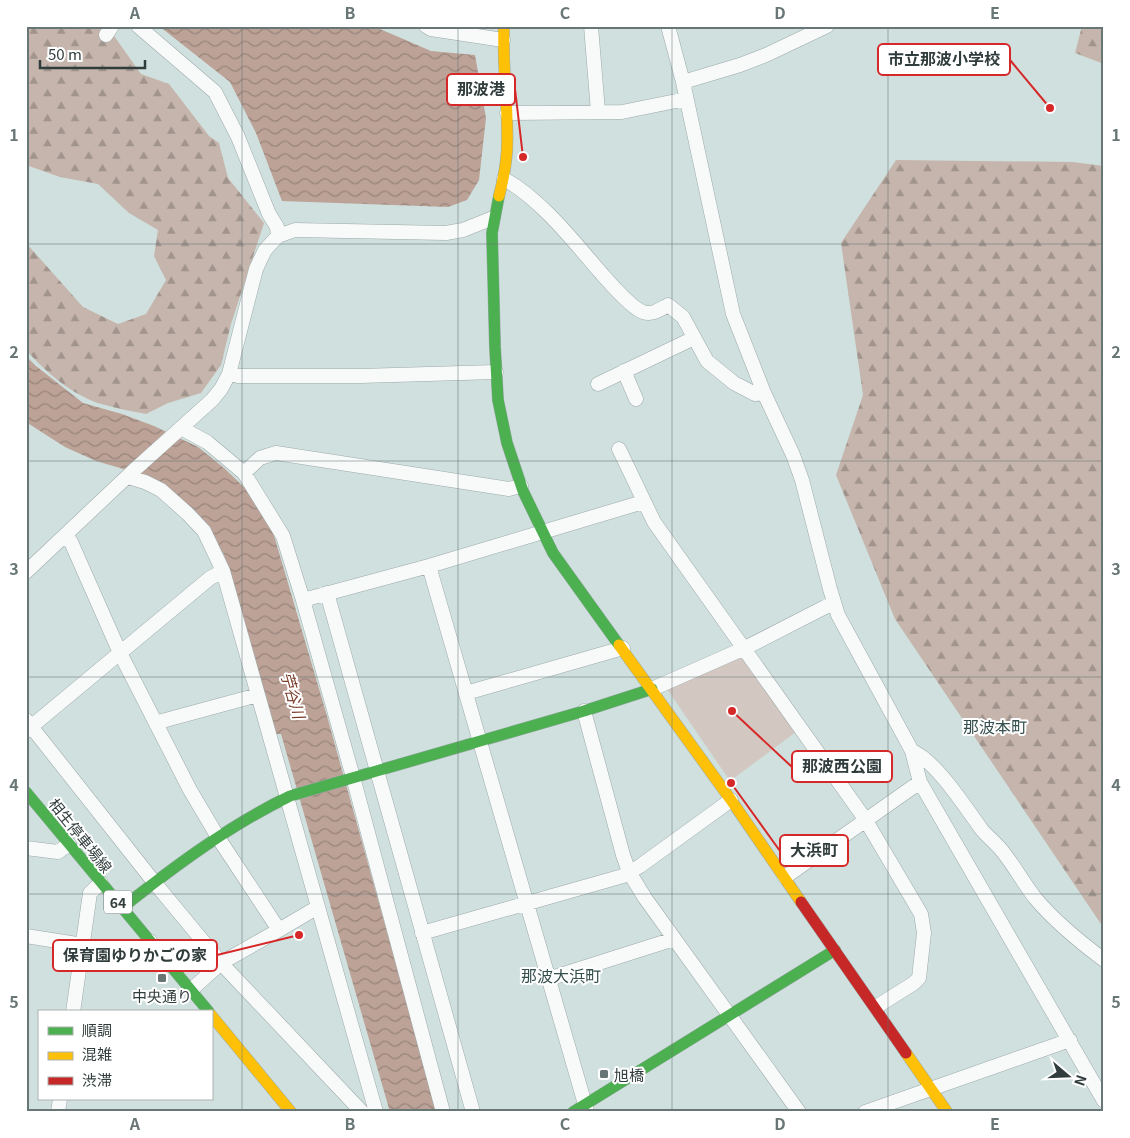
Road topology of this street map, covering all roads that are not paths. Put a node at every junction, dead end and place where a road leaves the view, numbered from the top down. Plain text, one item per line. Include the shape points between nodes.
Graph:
1 (138, 26) edge
2 (426, 26) edge
3 (504, 26) edge
4 (592, 26) edge
5 (668, 26) edge
6 (828, 26) edge
7 (503, 40) junction
8 (683, 82) junction
9 (686, 99) junction
10 (598, 112) junction
11 (507, 113) junction
12 (504, 179) junction
13 (493, 218) junction
14 (278, 236) junction
15 (694, 338) junction
16 (624, 371) junction
17 (496, 372) junction
18 (229, 374) junction
19 (598, 384) dead end
20 (764, 393) junction
21 (636, 399) dead end
22 (178, 430) junction
23 (619, 449) dead end
24 (244, 473) junction
25 (130, 474) junction
26 (521, 486) junction
27 (643, 502) junction
28 (542, 533) junction
29 (66, 535) junction
30 (429, 566) junction
31 (223, 570) junction
32 (26, 572) edge
33 (327, 593) junction
34 (303, 600) junction
35 (834, 604) junction
36 (623, 648) junction
37 (745, 648) junction
38 (120, 653) junction
39 (652, 689) junction
40 (466, 693) junction
41 (258, 695) junction
42 (584, 711) junction
43 (156, 724) junction
44 (28, 726) edge
45 (480, 741) junction
46 (912, 751) junction
47 (376, 771) junction
48 (350, 778) junction
49 (920, 782) junction
50 (26, 792) edge
51 (288, 796) junction
52 (731, 800) junction
53 (866, 818) junction
54 (219, 839) junction
55 (69, 844) junction
56 (26, 848) edge
57 (629, 872) junction
58 (784, 877) junction
59 (154, 882) junction
60 (101, 883) junction
61 (526, 903) junction
62 (123, 907) junction
63 (318, 907) junction
64 (279, 930) junction
65 (422, 933) junction
66 (26, 936) edge
67 (674, 939) junction
68 (150, 941) junction
69 (82, 944) junction
70 (835, 950) junction
71 (1104, 960) edge
72 (221, 963) junction
73 (548, 979) junction
74 (191, 990) junction
75 (876, 1006) junction
76 (73, 1010) edge
77 (207, 1010) edge
78 (212, 1016) edge
79 (730, 1016) junction
80 (1070, 1040) junction
81 (932, 1090) junction
82 (1104, 1100) edge
83 (581, 1110) edge
84 (291, 1112) edge
85 (362, 1112) edge
86 (376, 1112) edge
87 (443, 1112) edge
88 (473, 1112) edge
89 (799, 1112) edge
90 (865, 1112) edge
91 (947, 1112) edge

1 - 14 street via 215,92 238,137
2 - 7 street
3 - 7 street
4 - 10 street
5 - 8 street
6 - 8 street via 766,55
7 - 11 street
8 - 9 street
9 - 10 street via 622,112
9 - 20 street via 733,314
10 - 11 street
11 - 12 street
12 - 13 street
12 - 15 street via 526,194 567,234 615,289 641,311 651,314 668,305 683,317
13 - 14 street via 446,233 295,230
13 - 17 street
14 - 18 street via 265,250 256,269
15 - 16 street
15 - 20 street via 707,361 734,383 755,394
16 - 19 street
16 - 21 street
17 - 18 street via 360,376
17 - 26 street via 502,426
18 - 22 street via 212,400
20 - 35 street via 805,487
22 - 24 street via 207,442
22 - 25 street
23 - 27 street
24 - 26 street via 260,458 276,453 509,489
24 - 34 street via 283,536
25 - 29 street
25 - 31 street via 161,490 188,514 204,531
26 - 28 street
27 - 28 street
27 - 37 street
28 - 30 street
28 - 36 street via 553,553
29 - 32 street
29 - 38 street
30 - 33 street
30 - 40 street
31 - 38 street
31 - 41 street
33 - 34 street
33 - 47 street
34 - 48 street
35 - 37 street
35 - 46 street
36 - 39 street
36 - 40 street
37 - 39 street
37 - 53 street
38 - 43 street
38 - 44 street
39 - 42 street
39 - 52 street
40 - 45 street
41 - 43 street
41 - 51 street
42 - 45 street
42 - 57 street
43 - 54 street
44 - 59 street
45 - 47 street
45 - 61 street
46 - 49 street
46 - 71 street via 920,754 946,782 1057,922
47 - 48 street
47 - 65 street
48 - 51 street
48 - 87 street
49 - 53 street
49 - 80 street
50 - 55 street, 相生停車場線 / 64
51 - 54 street
51 - 63 street
52 - 57 street
52 - 58 street
53 - 58 street
53 - 75 street via 921,914 924,933 919,978
54 - 59 street
54 - 64 street
55 - 56 street via 58,852
55 - 60 street, 相生停車場線 / 64
57 - 61 street
57 - 67 street
58 - 70 street
59 - 62 street
59 - 72 street
60 - 62 street, 相生停車場線 / 64
60 - 69 street via 90,893
61 - 65 street
61 - 73 street
62 - 68 street, 相生停車場線 / 64
63 - 64 street
63 - 86 street
64 - 72 street
65 - 88 street
66 - 69 street
67 - 73 street
67 - 79 street
68 - 69 street via 134,953
68 - 74 street, 相生停車場線 / 64
69 - 76 street
70 - 75 street
70 - 79 street
72 - 74 street
72 - 85 street
73 - 83 street
74 - 77 street, 相生停車場線 / 64
75 - 81 street
78 - 84 street
79 - 83 street
79 - 89 street
80 - 81 street
80 - 82 street
81 - 90 street
81 - 91 street

